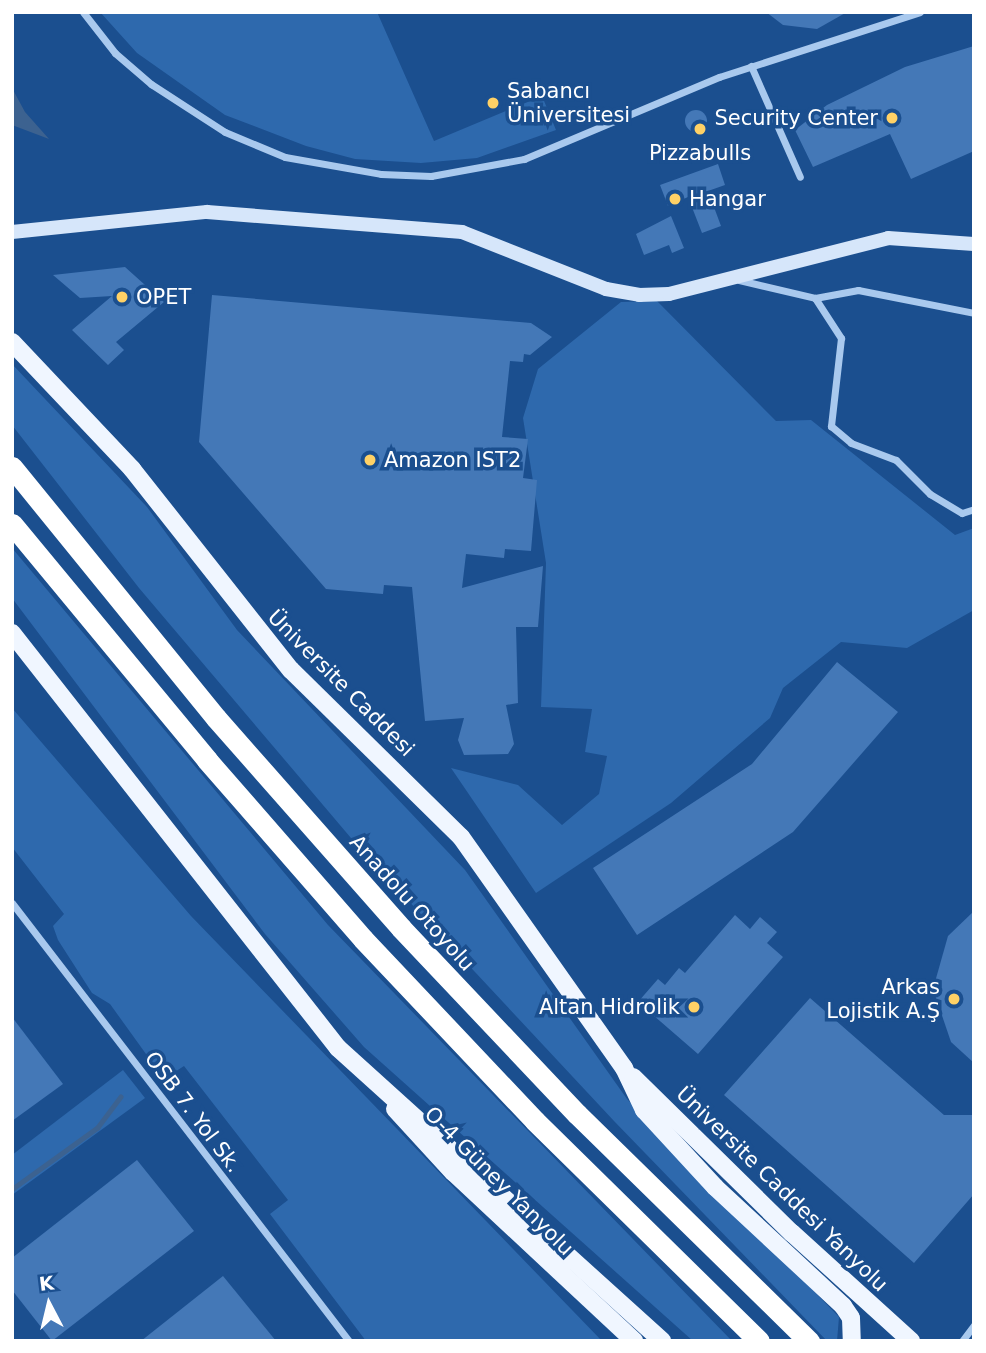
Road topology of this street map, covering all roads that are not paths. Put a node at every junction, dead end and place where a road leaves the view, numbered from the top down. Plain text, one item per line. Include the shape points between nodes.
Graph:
1 (83, 12) edge
2 (920, 12) edge
3 (751, 65) junction
4 (800, 177) dead end
5 (12, 232) edge
6 (974, 244) edge
7 (728, 278) junction
8 (815, 298) junction
9 (974, 313) edge
10 (12, 342) edge
11 (12, 467) edge
12 (974, 509) edge
13 (12, 524) edge
14 (12, 633) edge
15 (12, 903) edge
16 (338, 1048) junction
17 (624, 1068) junction
18 (974, 1325) edge
19 (853, 1337) edge
20 (348, 1341) edge
21 (634, 1341) edge
22 (663, 1341) edge
23 (759, 1341) edge
24 (809, 1341) edge
25 (912, 1341) edge
26 (962, 1341) edge

1 - 3 street via 114,53 150,84 225,132 285,157 381,174 431,176 524,159
2 - 3 street
3 - 4 street
5 - 7 street via 207,212 462,232 606,289 639,295 669,294
6 - 7 street via 888,238
7 - 8 street
8 - 9 street via 858,290
8 - 12 street via 841,338 831,426 851,443 896,460 930,494 962,513
10 - 17 main road, Üniversite Caddesi via 132,470 283,661 461,837
11 - 24 highway, Anadolu Otoyolu via 216,718 401,928 577,1114
13 - 23 highway via 207,760 363,939 536,1121
14 - 16 main road
15 - 20 street, OSB 7. Yol Sk.
16 - 21 main road, O-4 Güney Yanyolu via 453,1172
16 - 22 main road
17 - 19 main road via 645,1110 715,1187 843,1306
17 - 25 main road, Üniversite Caddesi Yanyolu via 792,1233
18 - 26 street

